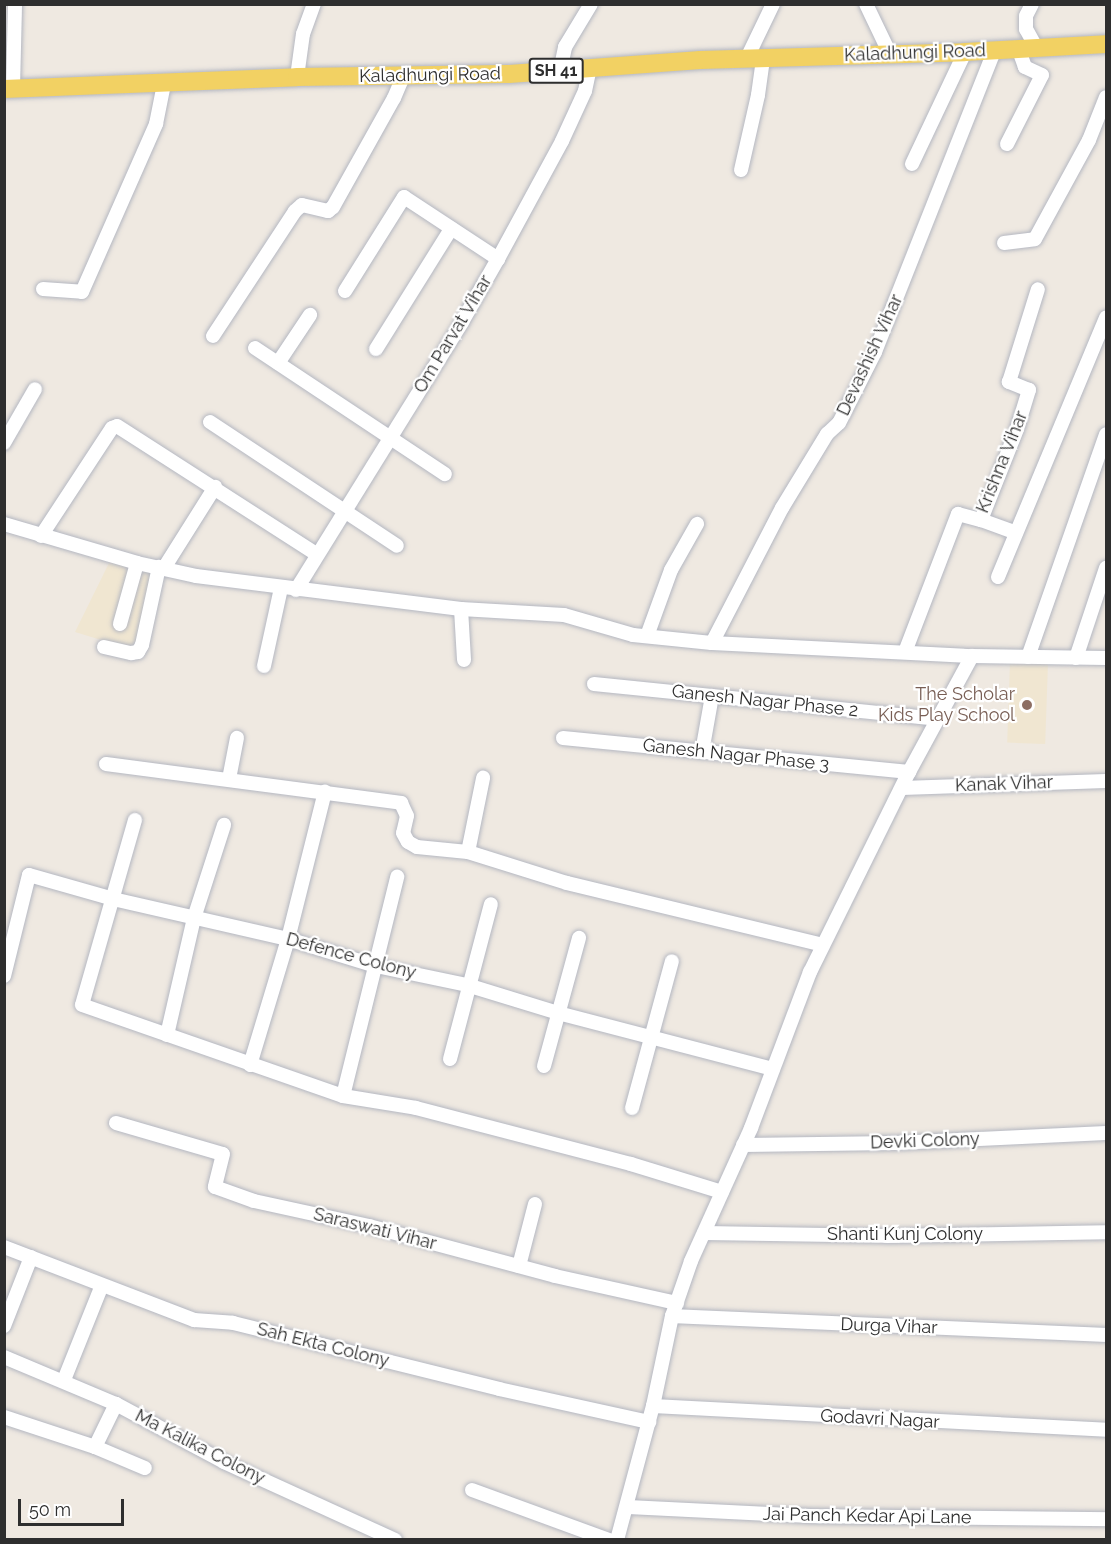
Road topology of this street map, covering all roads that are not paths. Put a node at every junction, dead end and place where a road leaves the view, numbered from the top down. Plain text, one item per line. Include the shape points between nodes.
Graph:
1 (15, 4) edge
2 (314, 4) edge
3 (591, 4) edge
4 (773, 4) edge
5 (866, 4) edge
6 (1032, 4) edge
7 (1107, 44) edge
8 (1036, 47) junction
9 (1018, 48) junction
10 (994, 51) junction
11 (965, 52) junction
12 (890, 54) junction
13 (755, 58) junction
14 (590, 68) junction
15 (560, 71) junction
16 (404, 75) junction
17 (297, 78) junction
18 (164, 84) junction
19 (9, 89) edge
20 (1107, 97) edge
21 (1007, 144) dead end
22 (912, 164) dead end
23 (741, 170) dead end
24 (451, 229) junction
25 (1004, 243) dead end
26 (498, 259) junction
27 (43, 289) dead end
28 (1038, 289) dead end
29 (345, 291) dead end
30 (310, 315) dead end
31 (1107, 318) edge
32 (213, 336) dead end
33 (255, 348) dead end
34 (376, 349) dead end
35 (278, 363) junction
36 (35, 389) dead end
37 (210, 422) dead end
38 (1107, 434) edge
39 (391, 436) junction
40 (4, 443) edge
41 (445, 474) dead end
42 (215, 487) junction
43 (344, 511) junction
44 (981, 520) junction
45 (4, 524) edge
46 (697, 524) dead end
47 (1016, 533) junction
48 (41, 536) junction
49 (397, 546) dead end
50 (316, 554) junction
51 (137, 563) junction
52 (161, 567) junction
53 (1107, 568) edge
54 (998, 578) dead end
55 (288, 589) junction
56 (461, 609) junction
57 (120, 624) dead end
58 (647, 636) junction
59 (712, 643) junction
60 (104, 647) dead end
61 (905, 652) junction
62 (972, 656) junction
63 (1028, 657) junction
64 (1077, 658) junction
65 (1107, 658) edge
66 (464, 660) dead end
67 (264, 666) dead end
68 (594, 684) dead end
69 (712, 696) junction
70 (937, 719) junction
71 (237, 738) dead end
72 (563, 738) dead end
73 (702, 752) junction
74 (106, 764) dead end
75 (909, 772) junction
76 (483, 778) dead end
77 (229, 779) junction
78 (1107, 781) edge
79 (902, 788) junction
80 (325, 792) junction
81 (135, 820) dead end
82 (224, 825) dead end
83 (468, 852) junction
84 (397, 878) dead end
85 (113, 898) junction
86 (491, 904) dead end
87 (194, 918) junction
88 (579, 938) dead end
89 (288, 939) junction
90 (824, 945) junction
91 (672, 961) dead end
92 (376, 966) junction
93 (4, 976) edge
94 (467, 985) junction
95 (558, 1013) junction
96 (167, 1035) junction
97 (651, 1036) junction
98 (450, 1059) dead end
99 (250, 1065) junction
100 (544, 1066) dead end
101 (773, 1069) junction
102 (342, 1096) junction
103 (632, 1108) dead end
104 (116, 1123) dead end
105 (1107, 1134) edge
106 (743, 1145) junction
107 (722, 1192) junction
108 (535, 1204) dead end
109 (1107, 1232) edge
110 (704, 1233) junction
111 (4, 1247) edge
112 (30, 1257) junction
113 (519, 1266) junction
114 (102, 1285) junction
115 (675, 1309) junction
116 (4, 1326) edge
117 (1107, 1335) edge
118 (4, 1357) edge
119 (64, 1380) junction
120 (116, 1404) junction
121 (653, 1406) junction
122 (4, 1417) edge
123 (649, 1422) junction
124 (1107, 1430) edge
125 (95, 1447) junction
126 (145, 1468) dead end
127 (472, 1490) dead end
128 (628, 1507) junction
129 (1107, 1519) edge
130 (396, 1539) edge
131 (609, 1539) edge
132 (617, 1539) edge

1 - 19 street
2 - 17 street via 303,34
3 - 15 street via 566,46
4 - 13 street
5 - 12 street
6 - 8 street via 1026,16 1026,29
7 - 8 main road, Kaladhungi Road / SH 41
8 - 9 main road, Kaladhungi Road / SH 41
9 - 10 main road, Kaladhungi Road / SH 41
9 - 21 street via 1025,67 1042,75
10 - 11 main road, Kaladhungi Road / SH 41
10 - 59 street, Devashish Vihar via 875,352 839,423 827,434 782,508
11 - 12 main road, Kaladhungi Road / SH 41
11 - 22 street
12 - 13 main road, Kaladhungi Road / SH 41
13 - 14 main road, Kaladhungi Road / SH 41
13 - 23 street via 758,95
14 - 15 main road, Kaladhungi Road / SH 41
14 - 26 street, Om Parvat Vihar via 585,91 562,141
15 - 16 main road, Kaladhungi Road / SH 41
16 - 17 main road, Kaladhungi Road / SH 41
16 - 32 street via 333,207 328,211 309,204 295,211
17 - 18 main road, Kaladhungi Road / SH 41
18 - 19 main road, Kaladhungi Road / SH 41
18 - 27 street via 156,124 82,292
20 - 25 street via 1035,239
24 - 26 street
24 - 29 street via 404,197
24 - 34 street
26 - 39 street, Om Parvat Vihar
28 - 44 street, Krishna Vihar via 1009,382 1029,390
30 - 35 street
31 - 47 street
33 - 35 street
35 - 39 street
36 - 40 street
37 - 43 street
38 - 63 street
39 - 41 street
39 - 43 street, Om Parvat Vihar
42 - 48 street via 117,426
42 - 50 street
42 - 52 street
43 - 49 street
43 - 50 street, Om Parvat Vihar
44 - 47 street
44 - 61 street, Krishna Vihar via 958,514
45 - 48 street
46 - 58 street via 671,570
47 - 54 street
48 - 51 street
50 - 55 street, Om Parvat Vihar
51 - 52 street
51 - 57 street
52 - 55 street
52 - 60 street via 138,652
53 - 64 street
55 - 56 street
55 - 67 street, Om Parvat Vihar
56 - 58 street via 564,615
56 - 66 street
58 - 59 street
59 - 61 street
61 - 62 street
62 - 63 street
62 - 70 street
63 - 64 street
64 - 65 street
68 - 69 street, Ganesh Nagar Phase 2
69 - 70 street, Ganesh Nagar Phase 2
69 - 73 street
70 - 75 street
71 - 77 street
72 - 73 street, Ganesh Nagar Phase 3
73 - 75 street, Ganesh Nagar Phase 3
74 - 77 street
75 - 79 street
76 - 83 street
77 - 80 street
78 - 79 street, Kanak Vihar
79 - 90 street
80 - 83 street via 401,803 407,816 403,832 408,842 417,847
80 - 89 street
81 - 85 street
82 - 87 street
83 - 90 street via 567,883
84 - 92 street
85 - 87 street, Defence Colony
85 - 93 street, Defence Colony via 28,875
85 - 96 street via 82,1005
86 - 94 street
87 - 89 street, Defence Colony
87 - 96 street
88 - 95 street
89 - 92 street, Defence Colony
89 - 99 street
90 - 101 street
91 - 97 street
92 - 94 street, Defence Colony
92 - 102 street
94 - 95 street, Defence Colony
94 - 98 street
95 - 97 street, Defence Colony
95 - 100 street
96 - 99 street
97 - 101 street, Defence Colony
97 - 103 street
99 - 102 street
101 - 106 street
102 - 107 street via 416,1108
104 - 113 street, Saraswati Vihar via 224,1154 215,1187 254,1201 369,1226
105 - 106 street, Devki Colony
106 - 107 street
107 - 110 street
108 - 113 street
109 - 110 street, Shanti Kunj Colony via 887,1236
110 - 115 street
111 - 112 street, Sah Ekta Colony
112 - 114 street, Sah Ekta Colony
112 - 116 street
113 - 115 street, Saraswati Vihar
114 - 119 street
114 - 123 street, Sah Ekta Colony via 194,1320 233,1323
115 - 117 street, Durga Vihar
115 - 121 street
118 - 119 street, Ma Kalika Colony
119 - 120 street, Ma Kalika Colony
120 - 125 street
120 - 130 street, Ma Kalika Colony via 224,1462
121 - 123 street
121 - 124 street, Godavri Nagar
122 - 125 street
123 - 128 street
125 - 126 street
127 - 131 street
128 - 129 street, Jai Panch Kedar Api Lane via 810,1516
128 - 132 street

